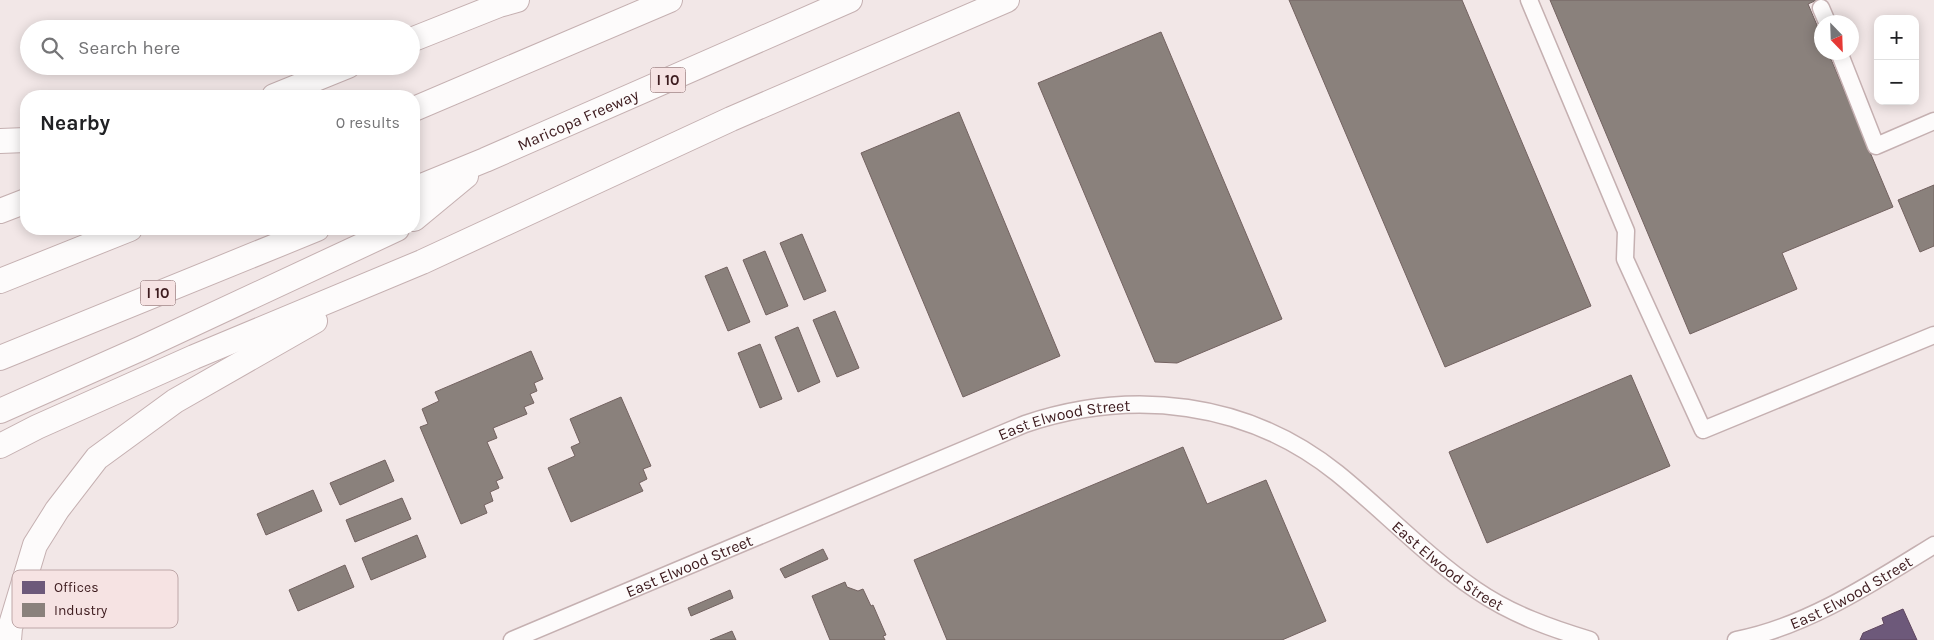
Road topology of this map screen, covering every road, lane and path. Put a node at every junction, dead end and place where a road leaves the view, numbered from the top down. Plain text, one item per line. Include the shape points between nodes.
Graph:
1 (517, 0) edge
2 (670, 0) edge
3 (850, 0) edge
4 (1007, 0) edge
5 (1529, 0) edge
6 (420, 36) edge
7 (1842, 60) edge
8 (326, 75) edge
9 (289, 90) edge
10 (420, 106) edge
11 (1934, 121) edge
12 (20, 140) edge
13 (0, 141) edge
14 (485, 160) junction
15 (420, 187) edge
16 (20, 203) edge
17 (0, 211) edge
18 (420, 214) edge
19 (115, 235) edge
20 (302, 235) edge
21 (384, 235) edge
22 (422, 262) junction
23 (0, 281) edge
24 (1934, 335) edge
25 (0, 358) edge
26 (0, 411) edge
27 (0, 446) edge
28 (1934, 544) edge
29 (27, 570) edge
30 (12, 621) edge
31 (1746, 639) edge
32 (9, 640) edge
33 (512, 640) edge
34 (1590, 640) edge

1 - 6 highway
2 - 10 highway
3 - 14 highway, Maricopa Freeway / I 10
4 - 22 highway via 731,119
5 - 24 street via 1626,231 1625,259 1703,430
7 - 11 street via 1876,146
8 - 9 highway
12 - 13 highway
14 - 15 highway, Maricopa Freeway / I 10
14 - 18 highway
16 - 17 highway
19 - 23 highway
20 - 25 highway, I 10
21 - 26 highway
22 - 27 highway via 194,357
22 - 29 highway via 175,401 97,458 35,545
28 - 31 street, East Elwood Street via 1824,608 1775,631
30 - 32 highway
33 - 34 street, East Elwood Street via 1025,424 1052,415 1126,404 1190,407 1228,416 1296,445 1337,473 1476,591 1529,619

